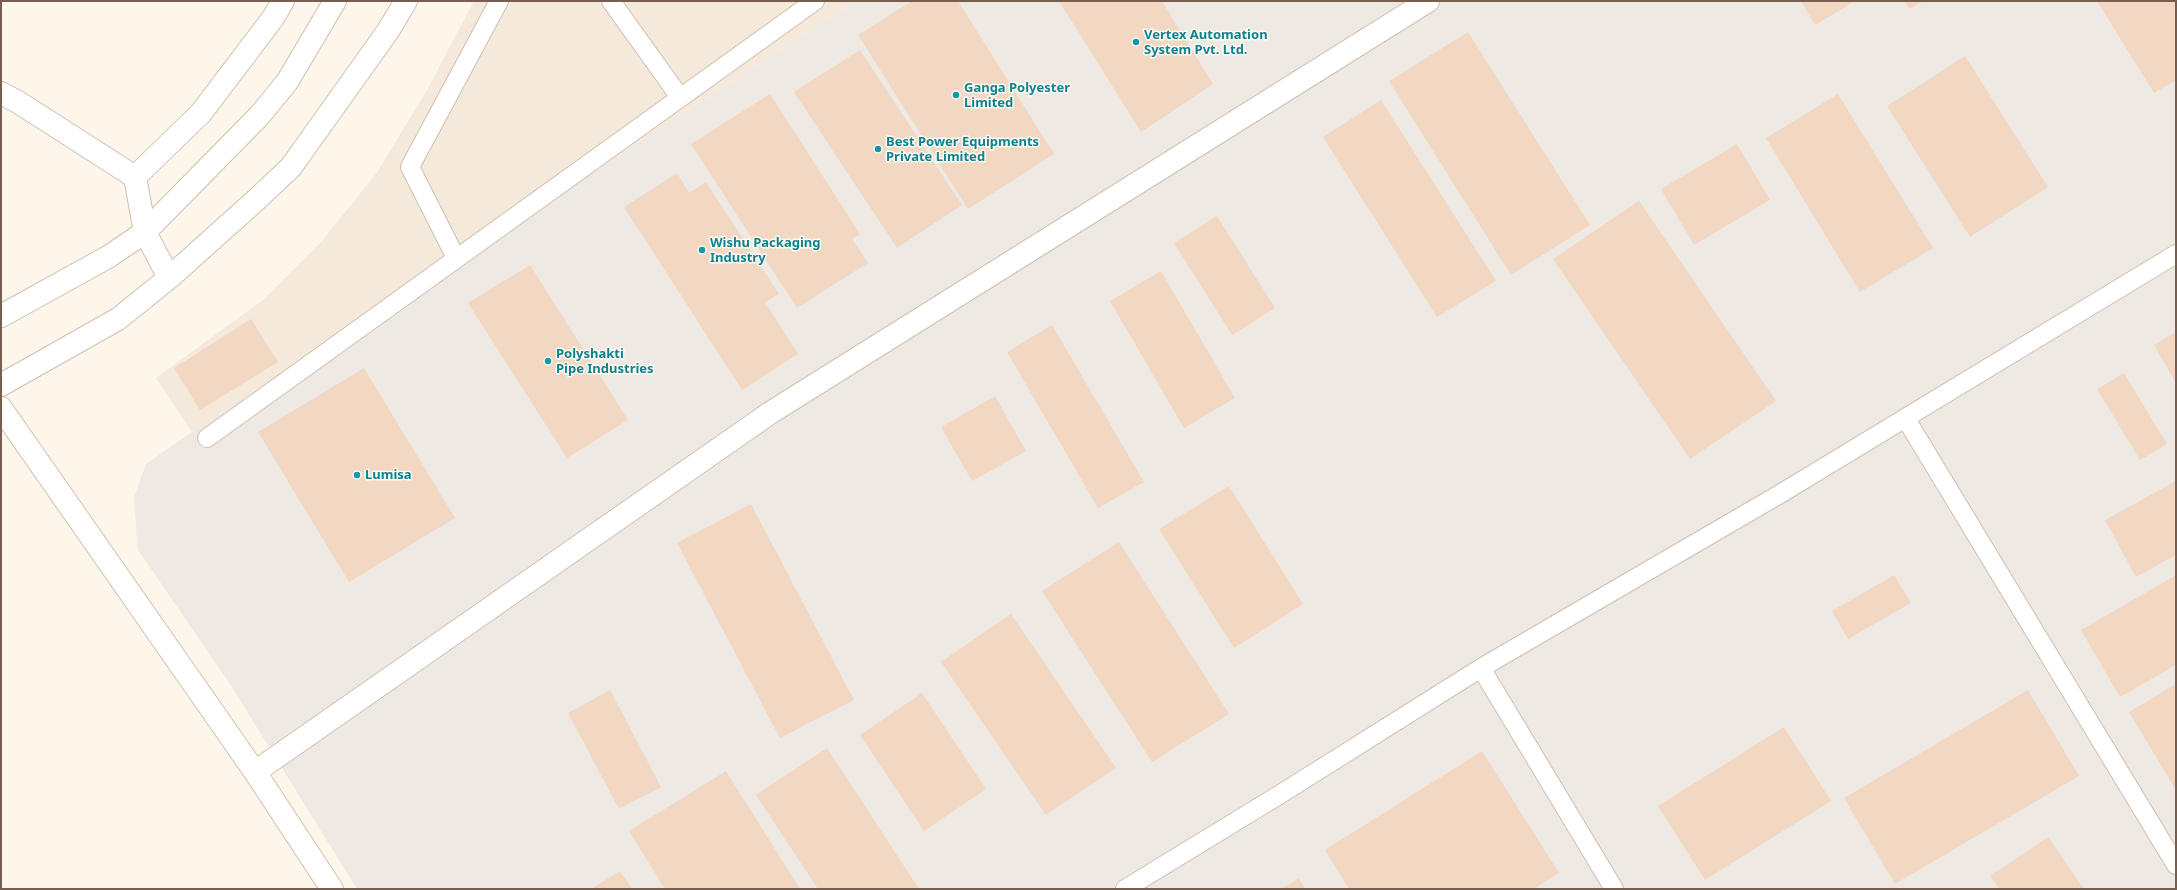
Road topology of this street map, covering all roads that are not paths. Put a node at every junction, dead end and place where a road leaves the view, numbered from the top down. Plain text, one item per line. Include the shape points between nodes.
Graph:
1 (283, 1) edge
2 (335, 1) edge
3 (406, 1) edge
4 (499, 1) edge
5 (611, 1) edge
6 (815, 1) edge
7 (1428, 1) edge
8 (1, 93) edge
9 (679, 96) junction
10 (135, 177) junction
11 (145, 232) junction
12 (2176, 254) edge
13 (456, 258) junction
14 (169, 278) junction
15 (1, 316) edge
16 (1, 385) edge
17 (1, 408) edge
18 (1906, 419) junction
19 (206, 438) dead end
20 (1481, 668) junction
21 (255, 772) junction
22 (2176, 865) edge
23 (332, 889) edge
24 (1125, 889) edge
25 (1614, 889) edge

1 - 10 street via 201,113
2 - 11 street via 282,88 260,115
3 - 14 street via 388,31 291,167
4 - 13 lane via 410,167
5 - 9 lane
6 - 9 lane
7 - 21 street via 770,412
8 - 10 street
9 - 13 lane
10 - 11 street
11 - 14 street
11 - 15 street via 108,257
12 - 18 lane
13 - 19 lane
14 - 16 street via 118,319
17 - 21 street
18 - 20 lane
18 - 22 lane
20 - 24 lane
20 - 25 lane
21 - 23 street

